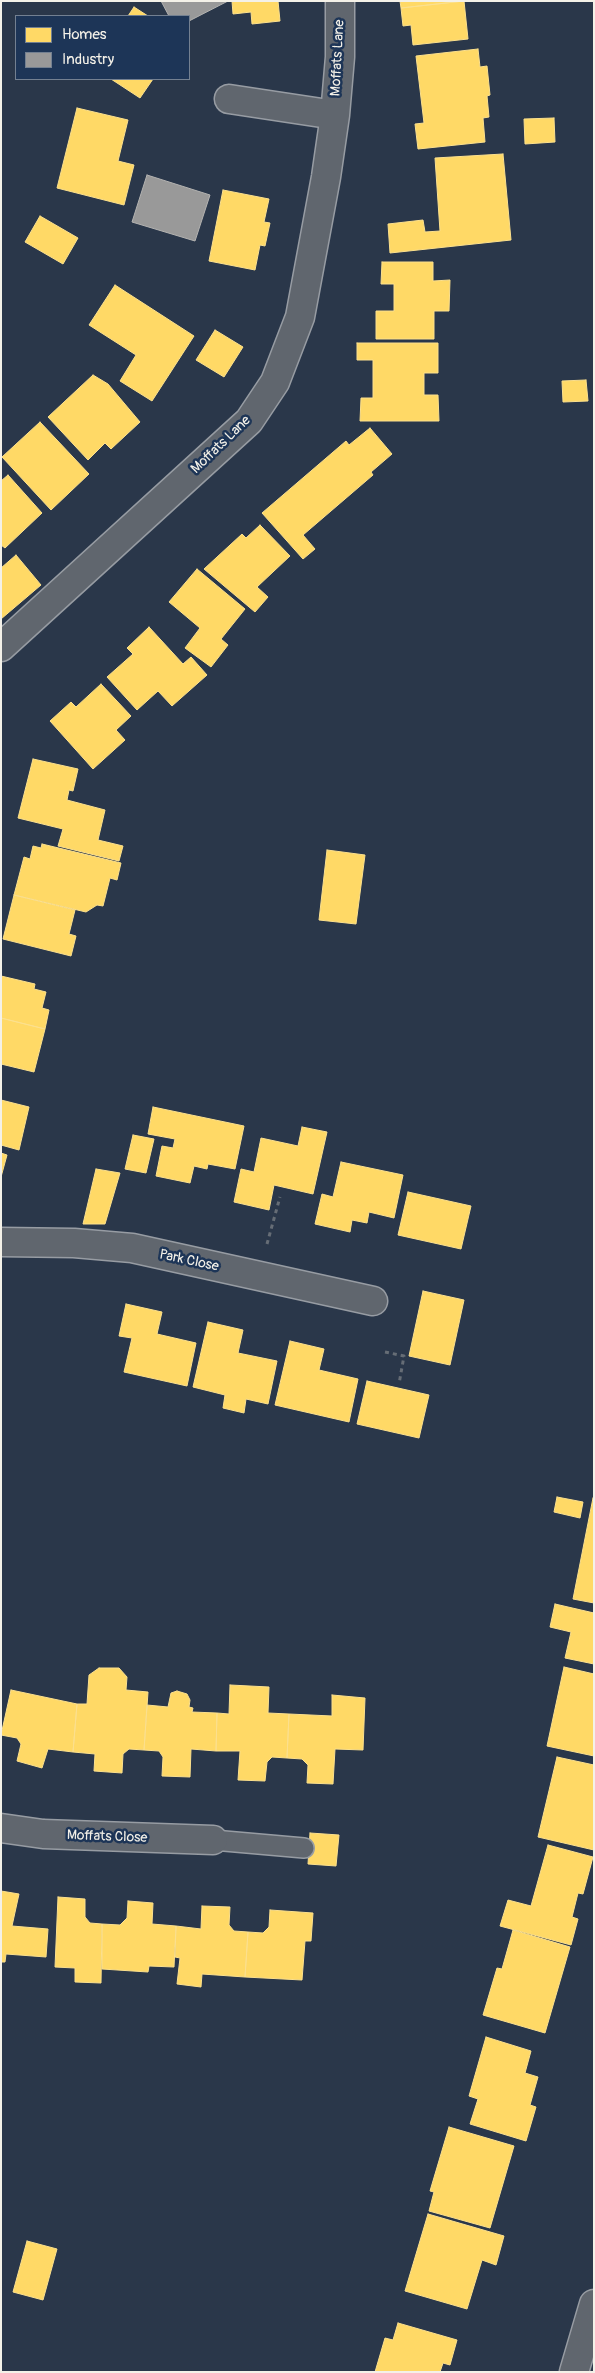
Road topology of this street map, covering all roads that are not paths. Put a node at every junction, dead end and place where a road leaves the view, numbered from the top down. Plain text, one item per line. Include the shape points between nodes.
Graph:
1 (340, 1) edge
2 (229, 98) dead end
3 (335, 115) junction
4 (1, 647) edge
5 (1, 1242) edge
6 (373, 1301) dead end
7 (1, 1828) edge
8 (213, 1840) joint
9 (304, 1848) dead end
10 (594, 2304) edge
11 (574, 2372) edge

1 - 3 street, Moffats Lane
2 - 3 street, Moffats Lane
3 - 4 street, Moffats Lane via 300,317 275,382 249,421
5 - 6 street, Park Close via 132,1248
7 - 8 street, Moffats Close via 43,1834
8 - 9 lane
10 - 11 street

